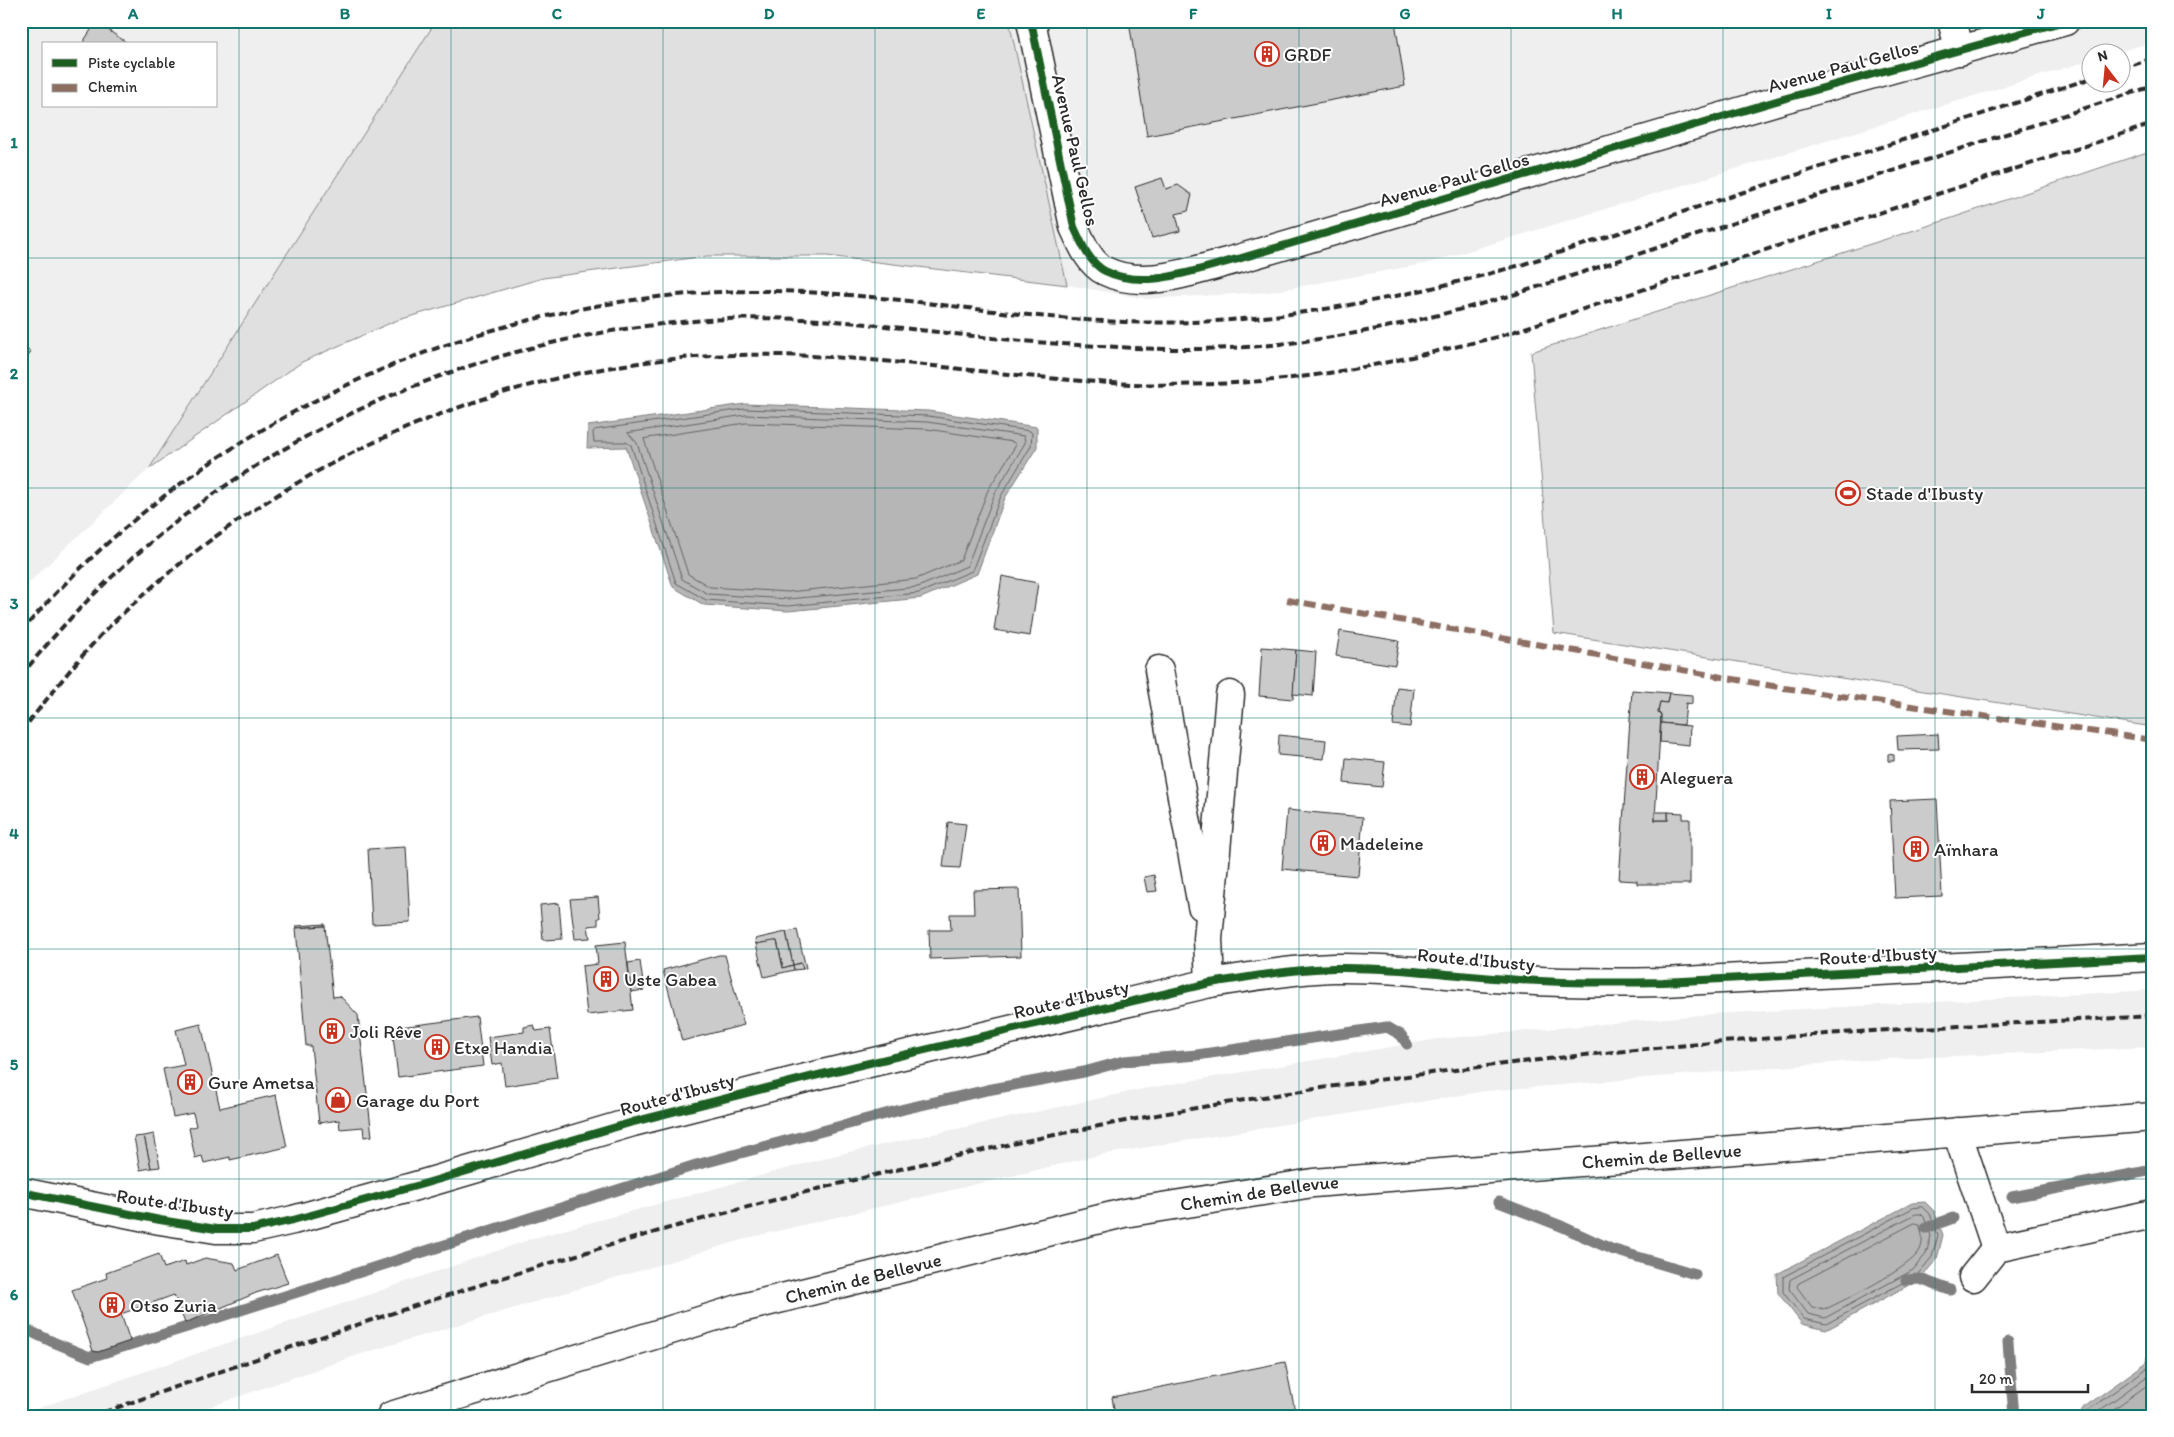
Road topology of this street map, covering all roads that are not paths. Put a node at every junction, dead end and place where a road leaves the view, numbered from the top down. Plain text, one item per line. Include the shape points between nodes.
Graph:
1 (1031, 21) edge
2 (1952, 21) edge
3 (2065, 21) edge
4 (1960, 51) junction
5 (1159, 670) dead end
6 (1230, 695) dead end
7 (1208, 940) junction
8 (2153, 958) edge
9 (1210, 983) junction
10 (2153, 1116) edge
11 (1957, 1132) junction
12 (21, 1192) edge
13 (2153, 1214) edge
14 (1996, 1248) junction
15 (1973, 1277) dead end
16 (391, 1416) edge

1 - 4 street, Avenue Paul Gellos via 1074,227 1088,256 1104,271 1132,280 1170,276 1238,258
2 - 4 street
3 - 4 street, Avenue Paul Gellos
5 - 7 street
6 - 7 street
7 - 9 street
8 - 9 street, Route d'Ibusty via 1663,982 1519,980 1425,971 1333,968
9 - 12 street, Route d'Ibusty via 633,1122 423,1184 252,1229 216,1229
10 - 11 street, Chemin de Bellevue
11 - 14 street
11 - 16 street, Chemin de Bellevue via 1313,1183 1124,1213 742,1308
13 - 14 street
14 - 15 street

